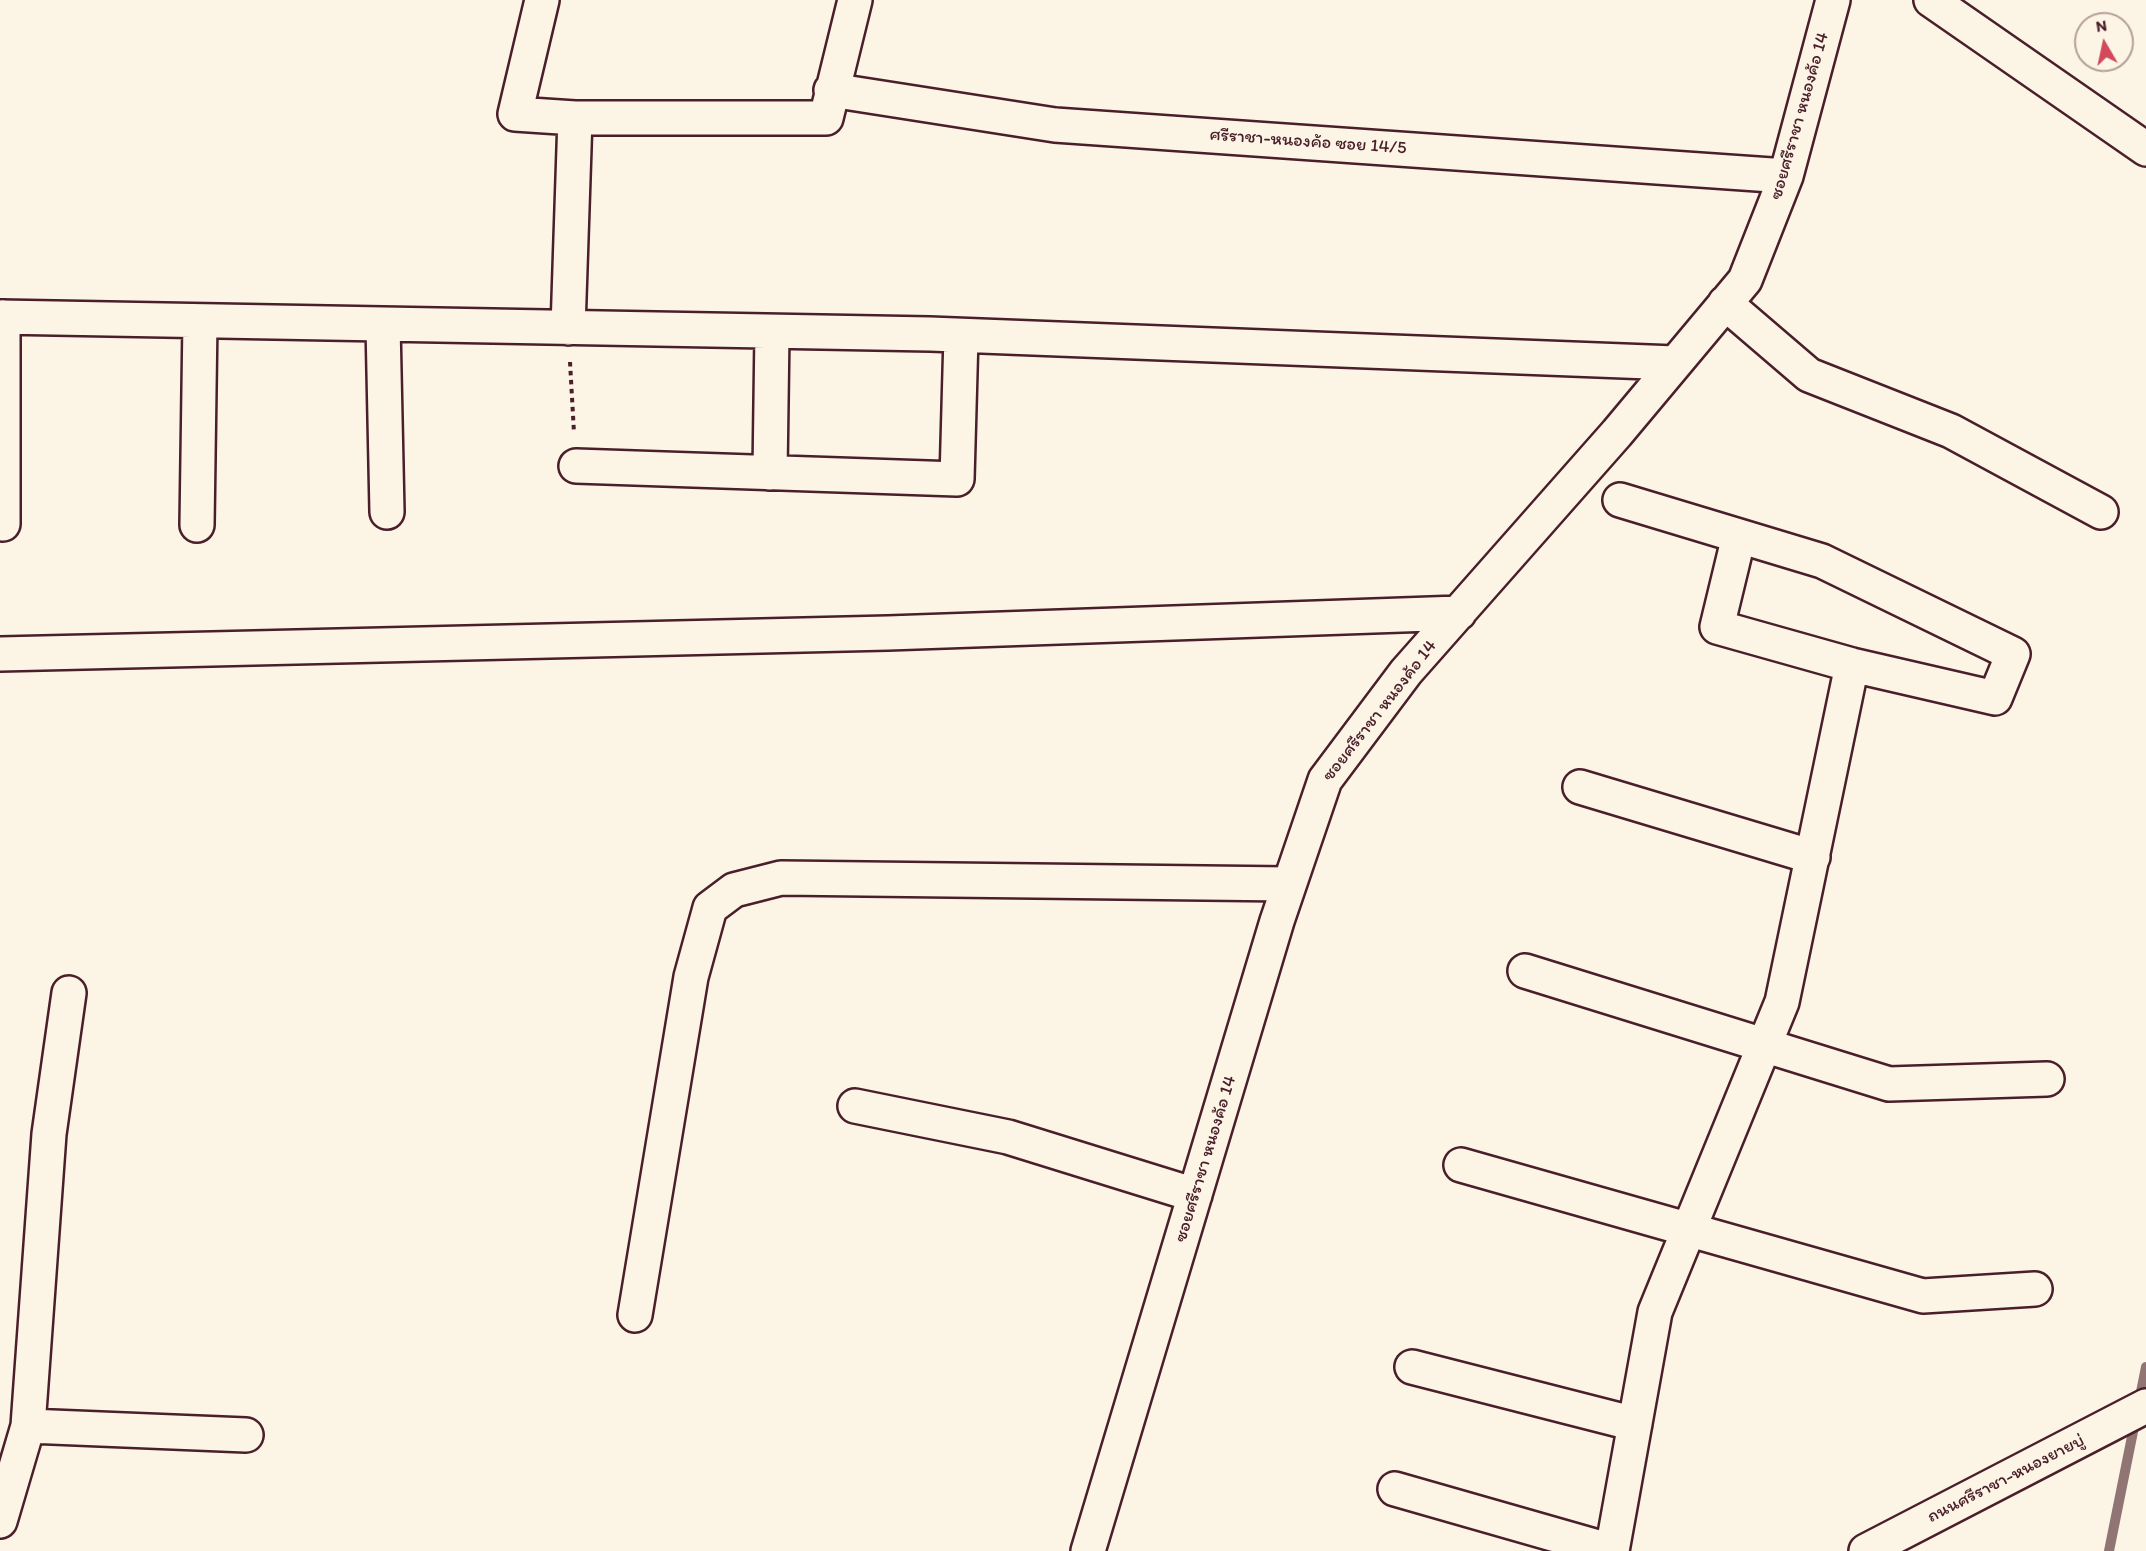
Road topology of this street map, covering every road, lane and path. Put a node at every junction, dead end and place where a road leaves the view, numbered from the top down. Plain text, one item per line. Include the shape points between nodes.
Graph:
1 (542, 0) edge
2 (855, 0) edge
3 (1833, 0) edge
4 (1931, 0) edge
5 (831, 90) junction
6 (575, 118) junction
7 (2146, 149) edge
8 (1786, 176) junction
9 (1725, 303) junction
10 (1, 317) edge
11 (200, 321) junction
12 (383, 325) junction
13 (568, 328) junction
14 (772, 332) junction
15 (961, 336) junction
16 (1676, 363) junction
17 (576, 466) joint
18 (770, 473) junction
19 (1620, 500) dead end
20 (387, 512) dead end
21 (2101, 512) dead end
22 (3, 524) dead end
23 (197, 525) dead end
24 (1739, 536) junction
25 (1459, 613) junction
26 (0, 654) edge
27 (1852, 665) junction
28 (1580, 787) dead end
29 (1813, 857) junction
30 (1289, 884) junction
31 (1525, 971) dead end
32 (69, 993) dead end
33 (1764, 1046) junction
34 (2048, 1079) dead end
35 (855, 1106) dead end
36 (1461, 1165) dead end
37 (1195, 1195) junction
38 (1688, 1230) junction
39 (2035, 1290) dead end
40 (634, 1315) dead end
41 (1412, 1368) dead end
42 (2146, 1406) edge
43 (1635, 1424) junction
44 (28, 1426) junction
45 (246, 1435) dead end
46 (1395, 1489) dead end
47 (0, 1521) edge
48 (1088, 1551) edge
49 (1612, 1551) edge
50 (1866, 1551) edge

1 - 6 street via 515,114
2 - 5 street
3 - 8 street, ซอยศรีราชา หนองค้อ 14
4 - 7 street
5 - 6 street via 826,118
5 - 8 street, ศรีราชา-หนองค้อ ซอย 14/5 via 1055,124
6 - 13 street
8 - 9 street, ซอยศรีราชา หนองค้อ 14 via 1745,280
9 - 16 street, ซอยศรีราชา หนองค้อ 14
9 - 21 street via 1809,375 1951,431
10 - 11 street
10 - 22 street
11 - 12 street
11 - 23 street
12 - 13 street
12 - 20 street
13 - 14 street
13 - 17 path
14 - 15 street
14 - 18 street
15 - 16 street
15 - 18 street via 957,479
16 - 25 street, ซอยศรีราชา หนองค้อ 14
17 - 18 street
19 - 24 street
24 - 27 street via 1717,627
24 - 27 street via 1822,561 2013,654 1995,698
25 - 26 street via 888,633
25 - 30 street, ซอยศรีราชา หนองค้อ 14 via 1406,672 1325,780
27 - 29 street
28 - 29 street
29 - 33 street via 1782,1002
30 - 37 street, ซอยศรีราชา หนองค้อ 14
30 - 40 street via 781,878 734,890 710,908 691,977
31 - 33 street
32 - 44 street via 49,1134
33 - 34 street via 1889,1084
33 - 38 street
35 - 37 street via 1008,1137
36 - 38 street
37 - 48 street, ซอยศรีราชา หนองค้อ 14
38 - 39 street via 1923,1296
38 - 43 street via 1655,1311
41 - 43 street
42 - 50 street, ถนนศรีราชา-หนองยายบู่
43 - 49 street
44 - 45 street
44 - 47 street
46 - 49 street

